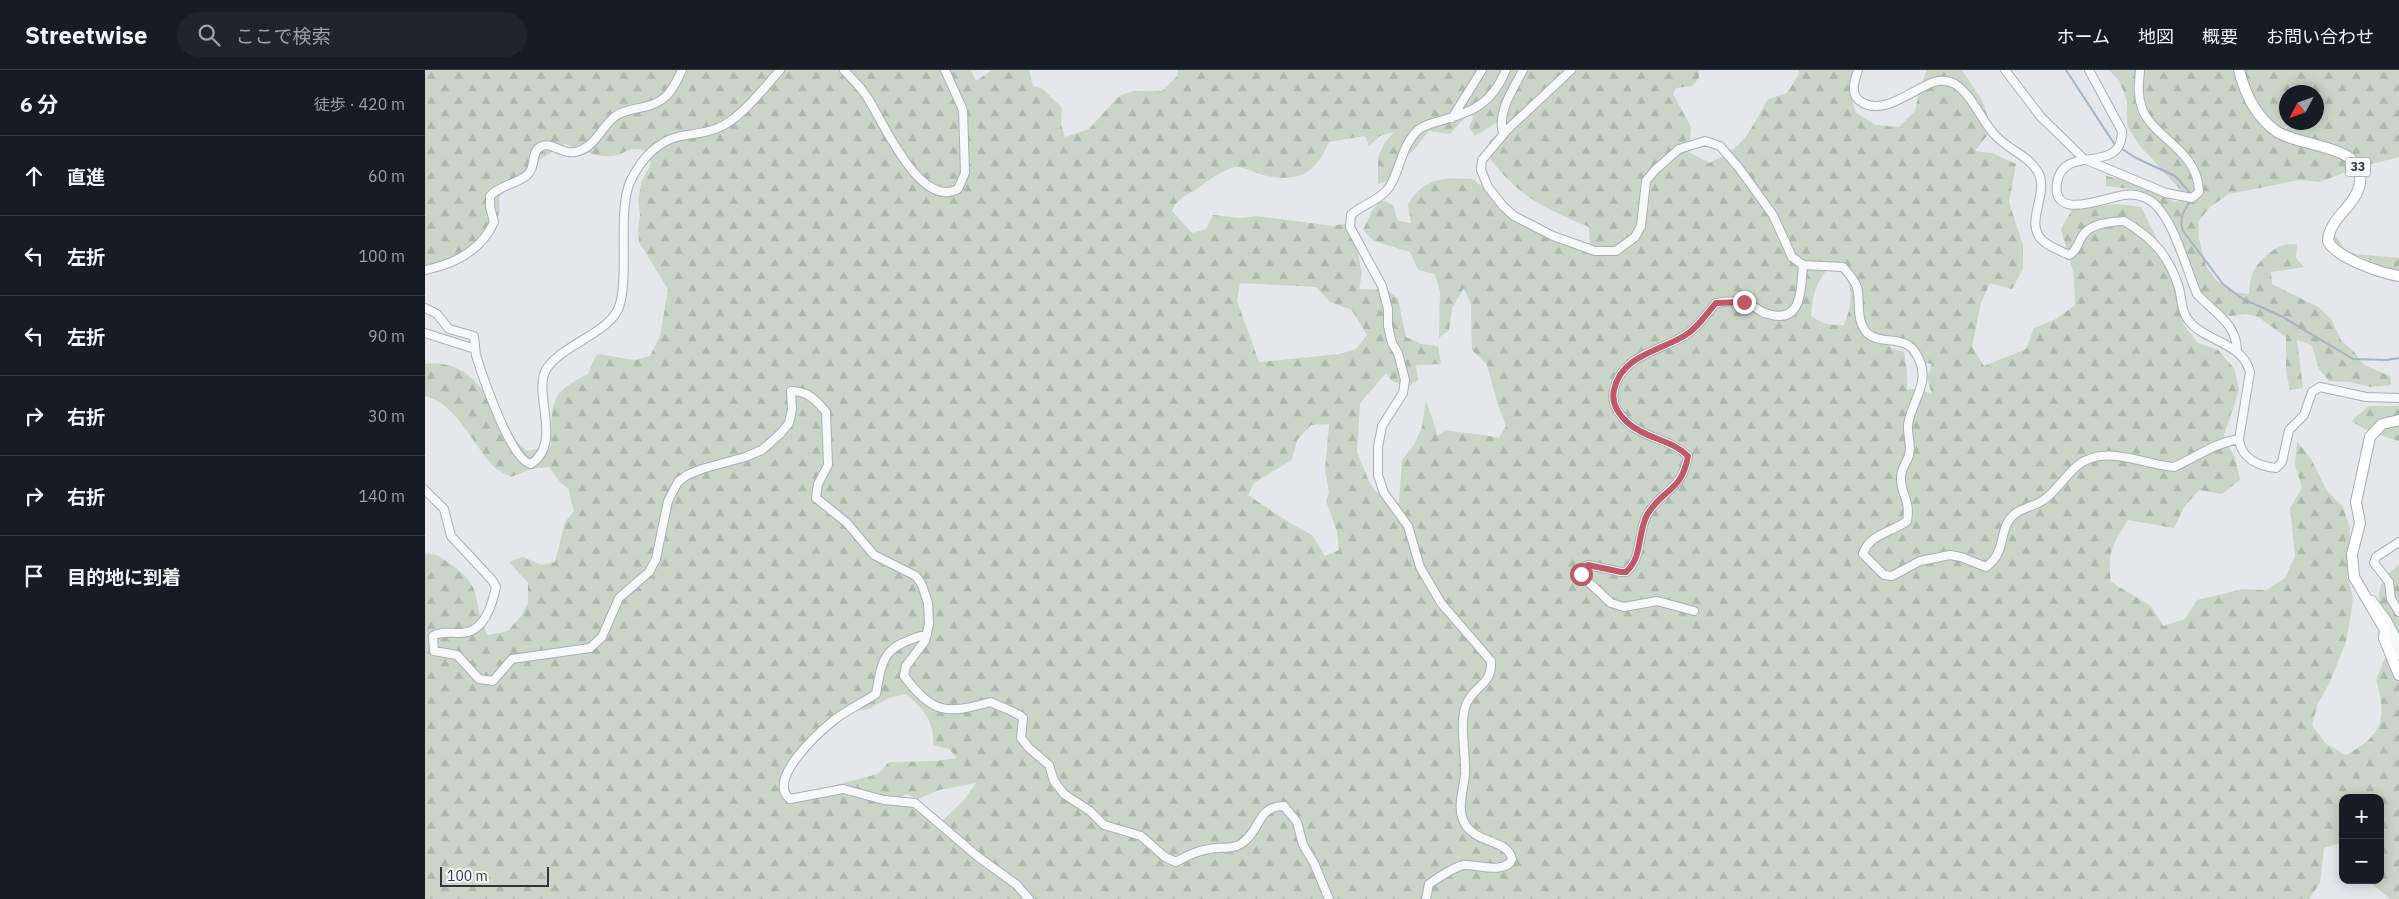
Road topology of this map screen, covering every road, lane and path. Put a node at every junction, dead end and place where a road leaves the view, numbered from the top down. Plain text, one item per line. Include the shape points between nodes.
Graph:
1 (682, 70) edge
2 (781, 70) edge
3 (844, 70) edge
4 (945, 70) edge
5 (1482, 70) edge
6 (1506, 70) edge
7 (1523, 70) edge
8 (1571, 70) edge
9 (1858, 70) edge
10 (2005, 70) edge
11 (2089, 70) edge
12 (2140, 70) edge
13 (2239, 70) edge
14 (1452, 118) junction
15 (1503, 134) junction
16 (2084, 159) junction
17 (1803, 265) junction
18 (425, 270) edge
19 (2399, 276) edge
20 (425, 308) edge
21 (425, 333) edge
22 (474, 345) junction
23 (2237, 351) junction
24 (2399, 398) edge
25 (2399, 420) edge
26 (2239, 439) junction
27 (425, 490) edge
28 (2399, 542) edge
29 (2361, 590) junction
30 (1694, 610) dead end
31 (2399, 612) edge
32 (2385, 630) junction
33 (927, 634) junction
34 (2399, 643) edge
35 (2399, 654) edge
36 (2399, 675) edge
37 (1029, 899) edge
38 (1329, 899) edge
39 (1426, 899) edge

1 - 18 street via 673,90 657,104 615,116 581,151 566,154 551,145 541,146 535,152 533,168 526,176 498,188 489,196 495,222 488,237 453,262
2 - 22 street via 735,118 711,132 677,137 660,144 633,176 625,209 620,306 608,321 548,367 543,376 546,409 543,451 531,464 518,454 491,398
3 - 4 street via 867,96 910,167 931,189 945,193 957,189 965,173 963,110
5 - 14 street
6 - 14 street via 1479,107
7 - 15 street via 1506,102 1501,118
8 - 15 street
9 - 23 street via 1854,94 1861,102 1875,106 1885,105 1934,82 1947,80 1955,84 1994,135 2027,159 2038,172 2041,182 2035,220 2036,232 2043,241 2069,255 2093,227 2124,221 2145,234 2163,254 2172,270 2183,312 2190,323
10 - 16 street via 2041,117
11 - 16 street via 2122,131 2122,139 2109,157
12 - 16 street via 2138,95 2142,110 2186,158 2195,172 2199,192 2192,198 2166,194
13 - 19 main road, 33 via 2255,110 2278,133 2343,153 2355,160 2360,185 2354,200 2330,231 2328,241 2336,252 2380,273
14 - 39 street via 1428,124 1419,130 1403,151 1387,190 1351,215 1350,227 1382,286 1392,343 1405,380 1403,393 1382,426 1377,447 1378,475 1384,493 1409,526 1421,567 1441,603 1491,661 1489,678 1470,696 1463,713 1465,775 1461,815 1471,834 1503,846 1512,859 1507,865 1491,868 1462,865 1429,884
15 - 17 street via 1481,165 1488,187 1503,206 1524,223 1605,253 1616,251 1635,237 1641,226 1646,181 1655,170 1689,144 1705,141 1720,146 1773,216 1792,257
16 - 23 street via 2063,169 2056,185 2059,197 2078,206 2125,194 2141,196 2154,203 2166,218 2197,294 2229,326
17 - 26 street via 1843,267 1857,287 1859,315 1864,330 1871,336 1908,345 1915,351 1921,367 1923,381 1908,425 1911,447 1901,474 1909,509 1907,521 1872,539 1863,554 1883,575 1892,576 1920,561 1950,555 1986,567 1993,562 2003,542 2010,517 2020,509 2042,502 2079,464 2094,457 2128,457 2174,467 2225,441
17 - 30 street via 1801,295 1797,307 1787,315 1767,314 1744,302 1716,303 1686,336 1635,359 1620,373 1615,384 1612,398 1616,409 1641,431 1680,448 1688,456 1686,471 1646,516 1634,565 1621,572 1588,565 1582,568 1581,574 1617,606 1657,601
20 - 22 street via 437,314 449,329 474,336
21 - 22 street via 472,348
23 - 26 street via 2250,372
24 - 26 street via 2366,397 2320,386 2312,392 2304,415 2289,430 2282,462 2276,468 2247,457 2240,449
25 - 29 main road via 2382,424 2370,437 2356,502 2360,523 2352,554 2354,576
27 - 33 street via 444,509 451,536 496,587 483,622 474,631 437,633 433,636 433,651 457,655 479,679 493,681 513,659 590,648 602,637 619,598 649,572 656,559 668,501 678,482 702,469 762,450 789,423 791,391 800,391 813,397 826,412 829,434 827,465 818,484 816,498 847,523 874,555 915,576 922,585 928,604
28 - 31 street via 2376,557 2374,563 2389,582 2391,599
29 - 32 main road
29 - 34 street via 2367,593 2387,620
32 - 35 street
32 - 36 main road via 2384,638
33 - 37 street via 901,643 889,652 882,662 876,694 833,721 813,740 784,776 784,790 790,799 843,789 884,800 915,803 1017,885
33 - 38 street via 921,648 906,666 904,676 918,694 943,709 960,710 991,702 1019,714 1023,718 1021,738 1049,765 1054,781 1064,794 1104,825 1141,836 1165,857 1176,862 1210,848 1236,848 1247,840 1267,810 1272,806 1284,806 1297,822 1303,846

